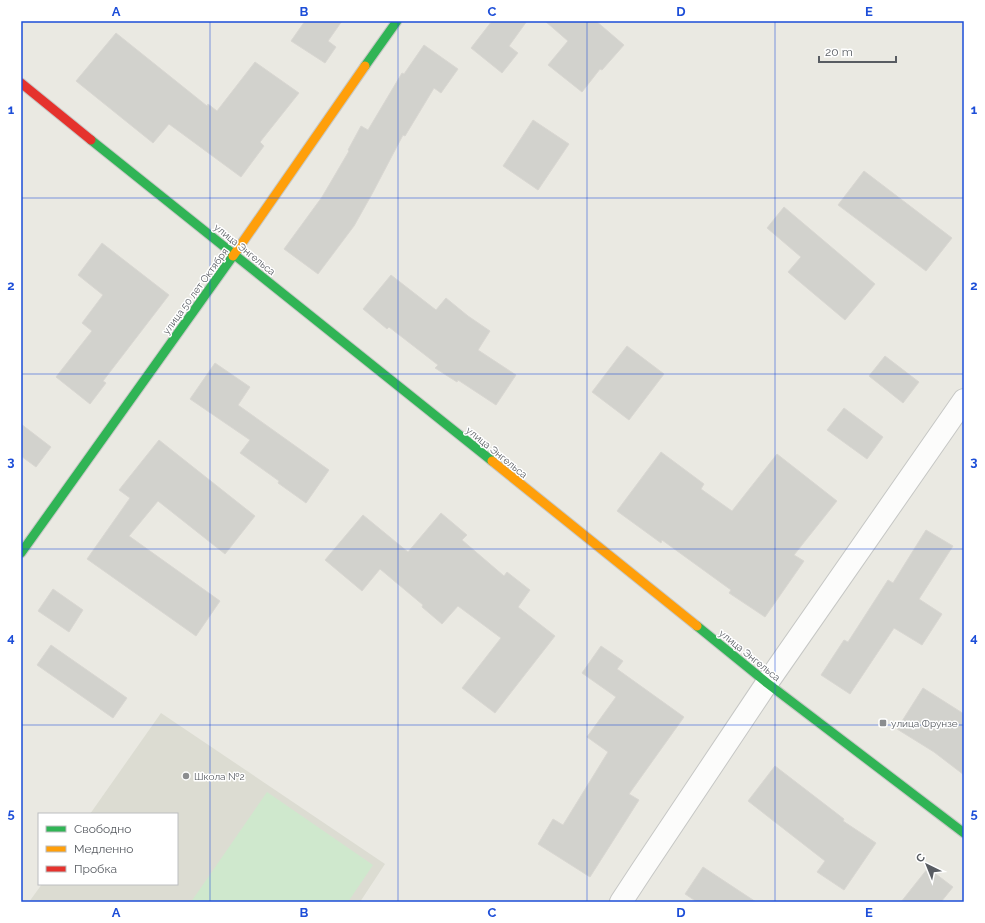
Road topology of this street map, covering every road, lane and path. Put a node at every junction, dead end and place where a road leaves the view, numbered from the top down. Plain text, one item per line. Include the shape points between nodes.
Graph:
1 (397, 21) edge
2 (21, 83) edge
3 (234, 255) junction
4 (964, 400) edge
5 (21, 553) edge
6 (768, 683) junction
7 (964, 832) edge
8 (622, 902) edge

1 - 3 main road, улица 50 лет Октября
2 - 3 main road, улица Энгельса
3 - 5 main road, улица 50 лет Октября
3 - 6 main road, улица Энгельса
4 - 6 street
6 - 7 main road, улица Энгельса
6 - 8 street

